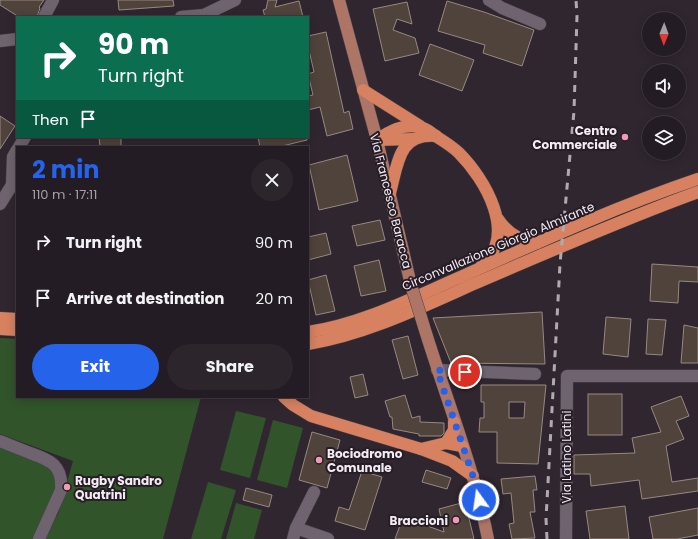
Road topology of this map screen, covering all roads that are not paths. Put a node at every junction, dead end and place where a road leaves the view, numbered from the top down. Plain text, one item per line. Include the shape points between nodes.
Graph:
1 (53, 0) edge
2 (235, 0) edge
3 (339, 0) edge
4 (489, 0) edge
5 (45, 16) edge
6 (192, 16) edge
7 (540, 24) dead end
8 (16, 39) edge
9 (0, 41) edge
10 (363, 90) junction
11 (421, 127) junction
12 (436, 136) junction
13 (413, 139) junction
14 (377, 140) junction
15 (16, 152) edge
16 (698, 180) edge
17 (698, 192) edge
18 (390, 193) junction
19 (0, 204) edge
20 (497, 218) junction
21 (537, 243) junction
22 (473, 271) junction
23 (0, 318) edge
24 (16, 319) edge
25 (0, 329) edge
26 (16, 330) edge
27 (309, 332) edge
28 (309, 344) edge
29 (437, 370) junction
30 (534, 374) dead end
31 (698, 376) edge
32 (285, 398) edge
33 (454, 422) junction
34 (0, 441) edge
35 (446, 443) junction
36 (421, 449) junction
37 (464, 452) junction
38 (452, 461) junction
39 (473, 476) junction
40 (314, 492) dead end
41 (295, 534) edge
42 (39, 539) edge
43 (328, 539) edge
44 (488, 539) edge
45 (566, 539) edge

1 - 5 street
2 - 6 street via 204,15
3 - 10 main road, Via Francesco Baracca
4 - 7 street
8 - 9 street
10 - 11 highway
10 - 14 main road, Via Francesco Baracca
11 - 12 highway
11 - 14 highway via 399,127
12 - 13 highway via 423,135
12 - 20 highway via 459,154 480,178
13 - 14 highway
13 - 18 highway via 401,154
14 - 18 main road, Via Francesco Baracca
15 - 19 street via 13,157 12,185
16 - 21 highway, Circonvallazione Giorgio Almirante
17 - 28 highway via 403,315 351,334
18 - 29 main road, Via Francesco Baracca, bridge via 412,285
20 - 21 highway via 512,234
20 - 22 highway via 498,237 494,250 485,263
21 - 22 highway, Circonvallazione Giorgio Almirante
22 - 27 highway, Circonvallazione Giorgio Almirante via 362,319
23 - 24 highway
25 - 26 highway
29 - 30 street
29 - 33 main road, Via Francesco Baracca
31 - 45 street, Via Latino Latini via 566,376
32 - 36 highway via 311,416
33 - 35 highway via 454,430
33 - 37 main road, Via Francesco Baracca
34 - 42 street via 49,460 59,472 61,490
35 - 36 highway
35 - 37 highway via 462,446
36 - 38 highway
37 - 38 highway
37 - 39 main road, Via Francesco Baracca
38 - 39 highway
39 - 44 main road, Via Francesco Baracca
40 - 41 street
41 - 43 street

